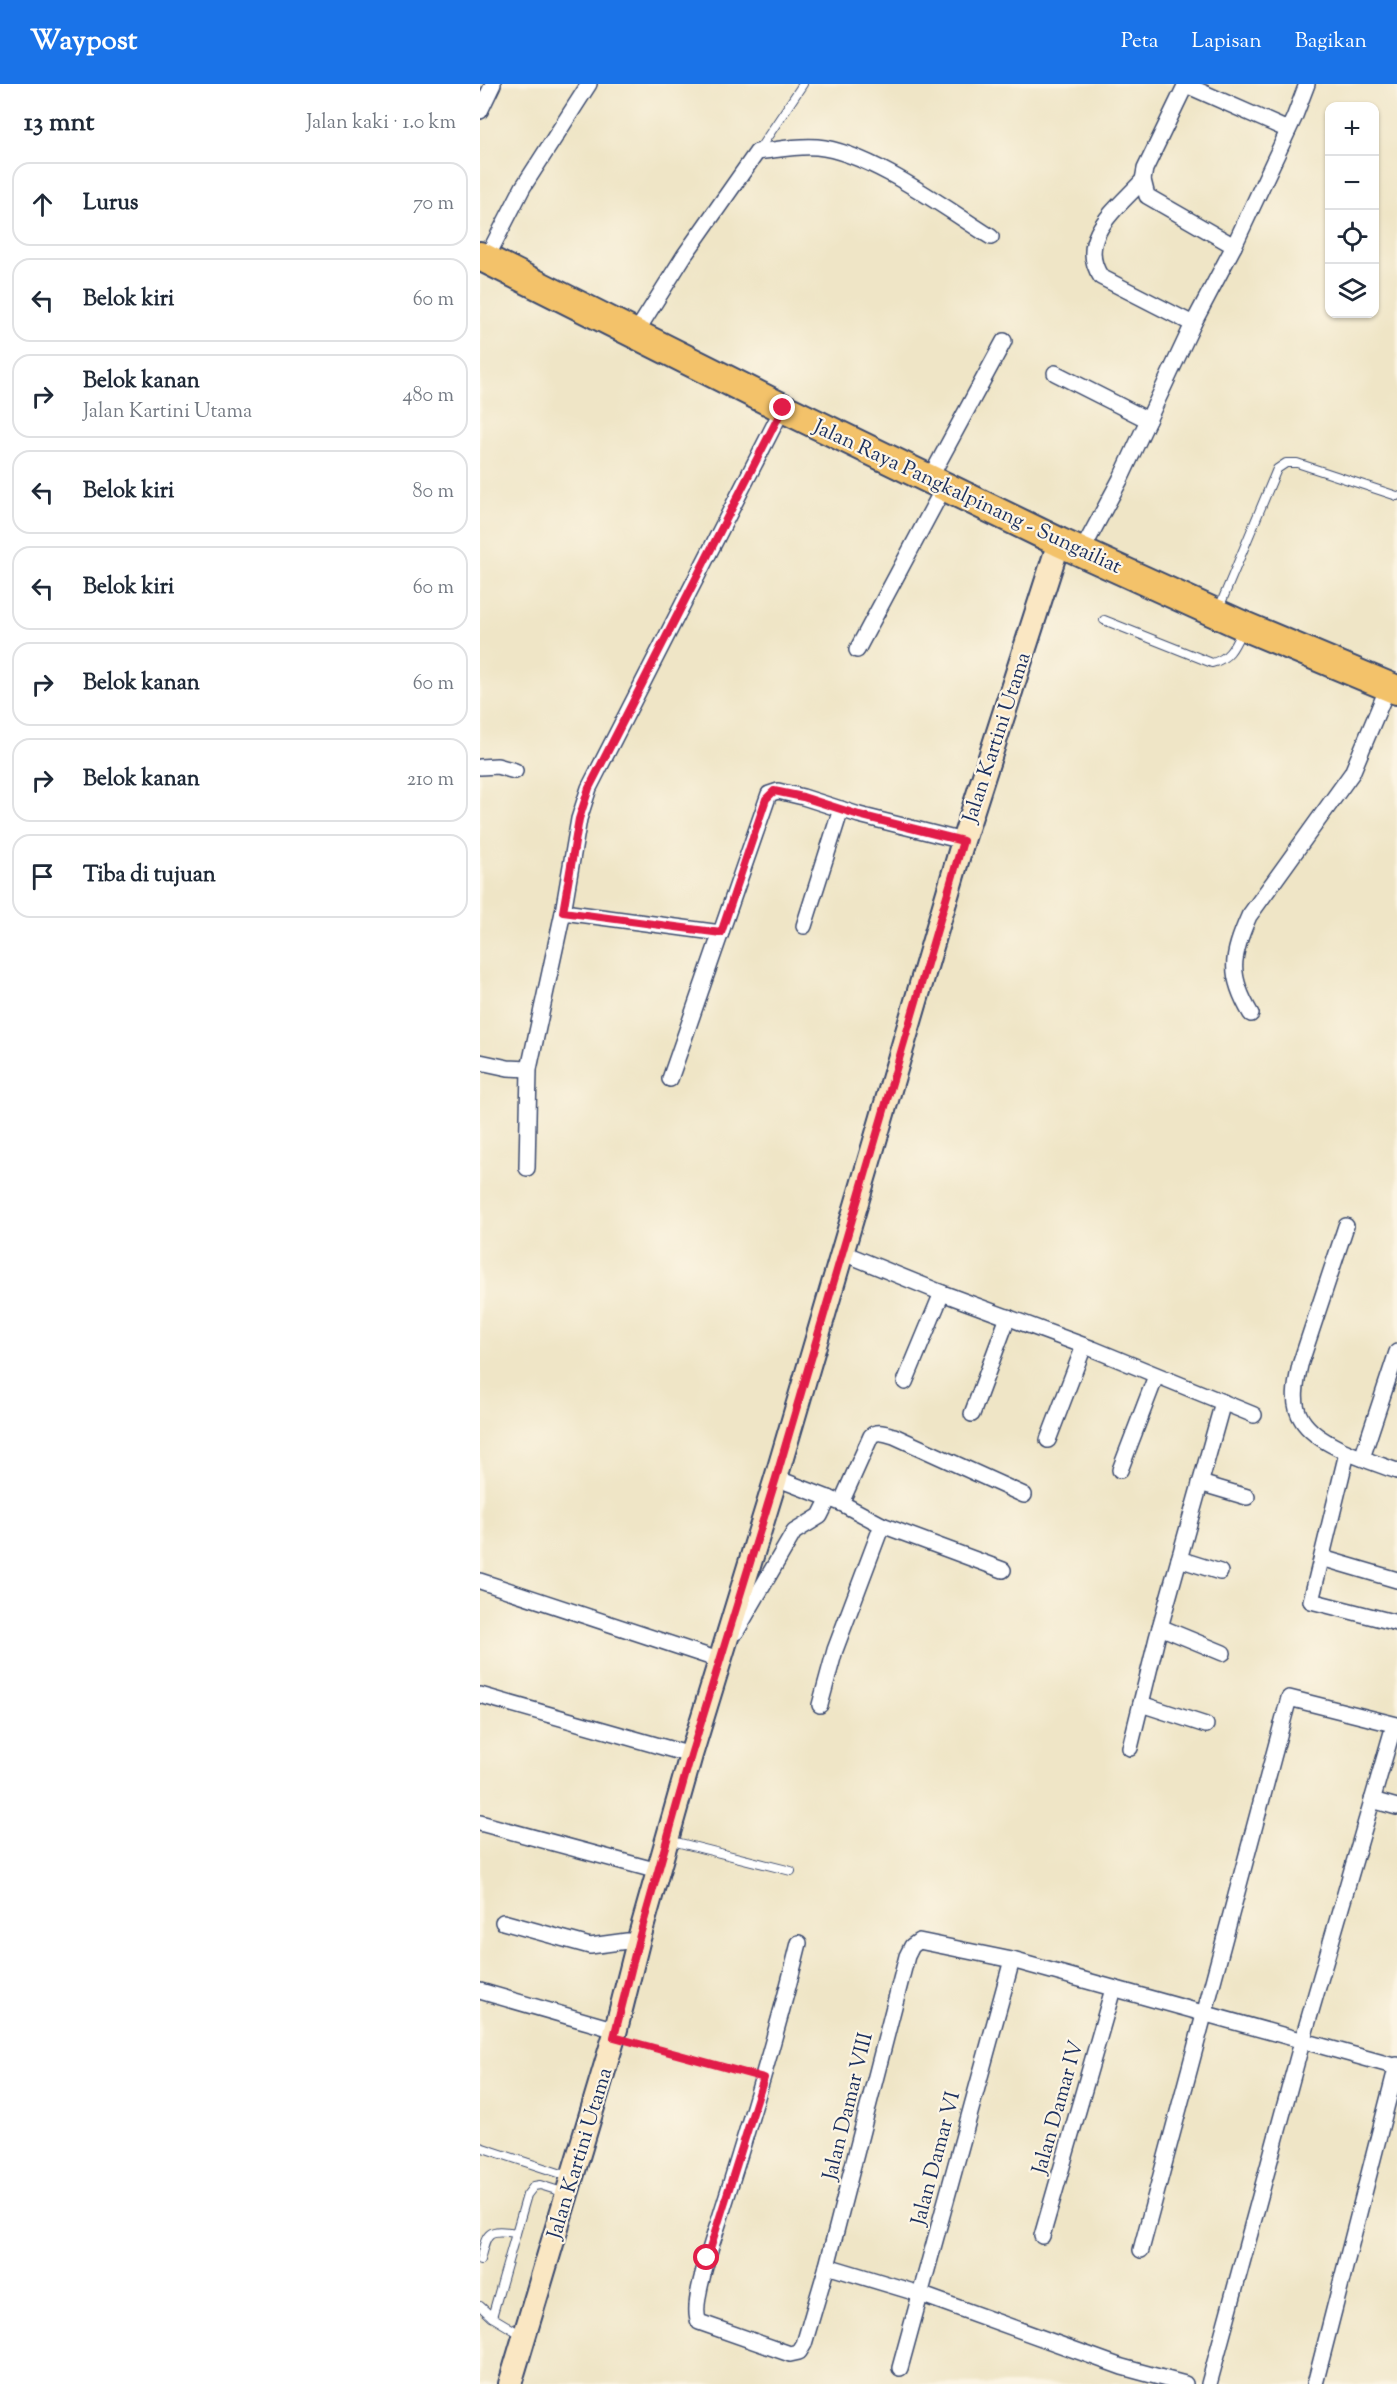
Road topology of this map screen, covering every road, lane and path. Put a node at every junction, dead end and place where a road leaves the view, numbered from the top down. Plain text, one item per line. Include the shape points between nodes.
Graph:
1 (493, 84) edge
2 (589, 84) edge
3 (803, 84) edge
4 (1307, 84) edge
5 (1186, 85) edge
6 (480, 111) edge
7 (1288, 130) junction
8 (757, 152) junction
9 (1143, 180) junction
10 (990, 237) dead end
11 (1234, 246) junction
12 (483, 258) edge
13 (1193, 324) junction
14 (635, 334) junction
15 (1004, 341) dead end
16 (1054, 374) dead end
17 (783, 408) junction
18 (1149, 420) junction
19 (938, 481) junction
20 (1397, 496) edge
21 (1070, 546) junction
22 (1217, 613) junction
23 (1104, 620) dead end
24 (1244, 626) junction
25 (857, 650) dead end
26 (1392, 688) edge
27 (480, 767) edge
28 (515, 771) dead end
29 (841, 809) junction
30 (963, 841) junction
31 (563, 912) junction
32 (804, 926) dead end
33 (721, 933) junction
34 (1251, 1014) dead end
35 (480, 1062) edge
36 (529, 1069) junction
37 (670, 1079) dead end
38 (527, 1168) dead end
39 (1346, 1226) dead end
40 (841, 1252) junction
41 (942, 1293) junction
42 (1008, 1317) junction
43 (1084, 1346) junction
44 (1397, 1352) edge
45 (1156, 1376) junction
46 (905, 1382) dead end
47 (1223, 1402) junction
48 (972, 1414) dead end
49 (1254, 1414) dead end
50 (1048, 1440) dead end
51 (1354, 1456) junction
52 (1120, 1470) dead end
53 (1397, 1471) edge
54 (776, 1478) junction
55 (1200, 1484) junction
56 (1024, 1495) dead end
57 (1247, 1497) dead end
58 (835, 1501) junction
59 (882, 1525) junction
60 (1322, 1558) junction
61 (1179, 1559) junction
62 (1003, 1570) dead end
63 (1220, 1572) dead end
64 (1397, 1580) edge
65 (480, 1581) edge
66 (1397, 1623) edge
67 (1160, 1627) junction
68 (1223, 1653) dead end
69 (719, 1660) junction
70 (480, 1695) edge
71 (1141, 1704) junction
72 (820, 1705) dead end
73 (1206, 1725) dead end
74 (1395, 1725) edge
75 (1130, 1748) dead end
76 (691, 1755) junction
77 (1372, 1800) junction
78 (1397, 1807) edge
79 (480, 1824) edge
80 (666, 1840) junction
81 (658, 1871) junction
82 (791, 1871) dead end
83 (503, 1922) dead end
84 (638, 1942) junction
85 (799, 1943) dead end
86 (1012, 1960) junction
87 (1113, 1989) junction
88 (480, 1991) edge
89 (1205, 2015) junction
90 (615, 2033) junction
91 (1302, 2042) junction
92 (1397, 2066) edge
93 (764, 2078) junction
94 (480, 2147) edge
95 (570, 2186) junction
96 (516, 2233) junction
97 (1042, 2236) dead end
98 (1141, 2250) dead end
99 (480, 2260) edge
100 (828, 2266) junction
101 (920, 2294) junction
102 (480, 2306) edge
103 (492, 2317) junction
104 (524, 2336) junction
105 (900, 2368) dead end
106 (510, 2384) edge
107 (1185, 2384) edge
108 (1209, 2384) edge
109 (1315, 2384) edge

1 - 6 street
2 - 12 street
3 - 8 lane
4 - 7 street
5 - 7 street
5 - 9 street
7 - 11 street
8 - 10 street via 817,147 855,158 904,181
8 - 14 street
9 - 11 street via 1147,196
9 - 13 street via 1096,232 1091,254 1094,267 1101,277
11 - 13 street
12 - 14 highway, Jalan Raya Pangkalpinang - Sungailiat
13 - 18 street
14 - 17 highway, Jalan Raya Pangkalpinang - Sungailiat
15 - 19 street
16 - 18 street
17 - 19 highway, Jalan Raya Pangkalpinang - Sungailiat
17 - 31 street via 589,788 579,819
18 - 21 street via 1120,480
19 - 21 highway, Jalan Raya Pangkalpinang - Sungailiat
19 - 25 street
20 - 22 lane via 1297,463 1286,463 1277,469
21 - 22 highway, Jalan Raya Pangkalpinang - Sungailiat
21 - 30 street, Jalan Kartini Utama
22 - 24 highway, Jalan Raya Pangkalpinang - Sungailiat
23 - 24 lane via 1212,663 1230,654
24 - 26 highway, Jalan Raya Pangkalpinang - Sungailiat
26 - 34 street via 1352,773 1249,916 1240,937 1234,973 1238,991
27 - 28 street
29 - 30 street
29 - 32 street
29 - 33 street via 778,791 769,794
30 - 40 street, Jalan Kartini Utama
31 - 33 street
31 - 36 street
33 - 37 street
35 - 36 street
36 - 38 street
39 - 51 street via 1300,1365 1296,1400 1302,1421
40 - 41 street
40 - 54 street, Jalan Kartini Utama
41 - 42 street
41 - 46 street
42 - 43 street
42 - 48 street
43 - 45 street
43 - 50 street
44 - 51 street
45 - 47 street
45 - 52 street
47 - 49 street
47 - 55 street
51 - 53 street
51 - 60 street
54 - 58 street
54 - 69 street, Jalan Kartini Utama
55 - 57 street
55 - 61 street
56 - 58 street via 894,1436 876,1433
58 - 59 street
58 - 69 street via 791,1537
59 - 62 street
59 - 72 street
60 - 64 street
60 - 66 street via 1311,1601
61 - 63 street
61 - 67 street
65 - 69 street
67 - 68 street
67 - 71 street
69 - 76 street, Jalan Kartini Utama
70 - 76 street
71 - 73 street
71 - 75 street
74 - 77 street
74 - 89 street via 1289,1698
76 - 80 street, Jalan Kartini Utama
77 - 78 street
77 - 91 street
79 - 81 street
80 - 81 street, Jalan Kartini Utama
80 - 82 lane
81 - 84 street, Jalan Kartini Utama
83 - 84 street via 590,1946
84 - 90 street, Jalan Kartini Utama
85 - 93 street
86 - 87 street
86 - 100 street, Jalan Damar VIII via 919,1941 912,1946
86 - 101 street, Jalan Damar VI
87 - 89 street
87 - 97 street, Jalan Damar IV
88 - 90 street
89 - 91 street
89 - 98 street
90 - 93 path
90 - 95 street, Jalan Kartini Utama
91 - 92 street
91 - 108 street
92 - 109 street
93 - 100 street, Jalan Damar VIII via 707,2258 696,2317 699,2322 796,2353 804,2344
94 - 95 lane
95 - 96 lane via 534,2186 526,2195
95 - 104 street, Jalan Kartini Utama
96 - 99 lane via 491,2232
96 - 103 lane
100 - 101 street
101 - 105 street, Jalan Damar VI
101 - 107 street via 1122,2367
102 - 103 lane
103 - 104 lane
104 - 106 street, Jalan Kartini Utama

